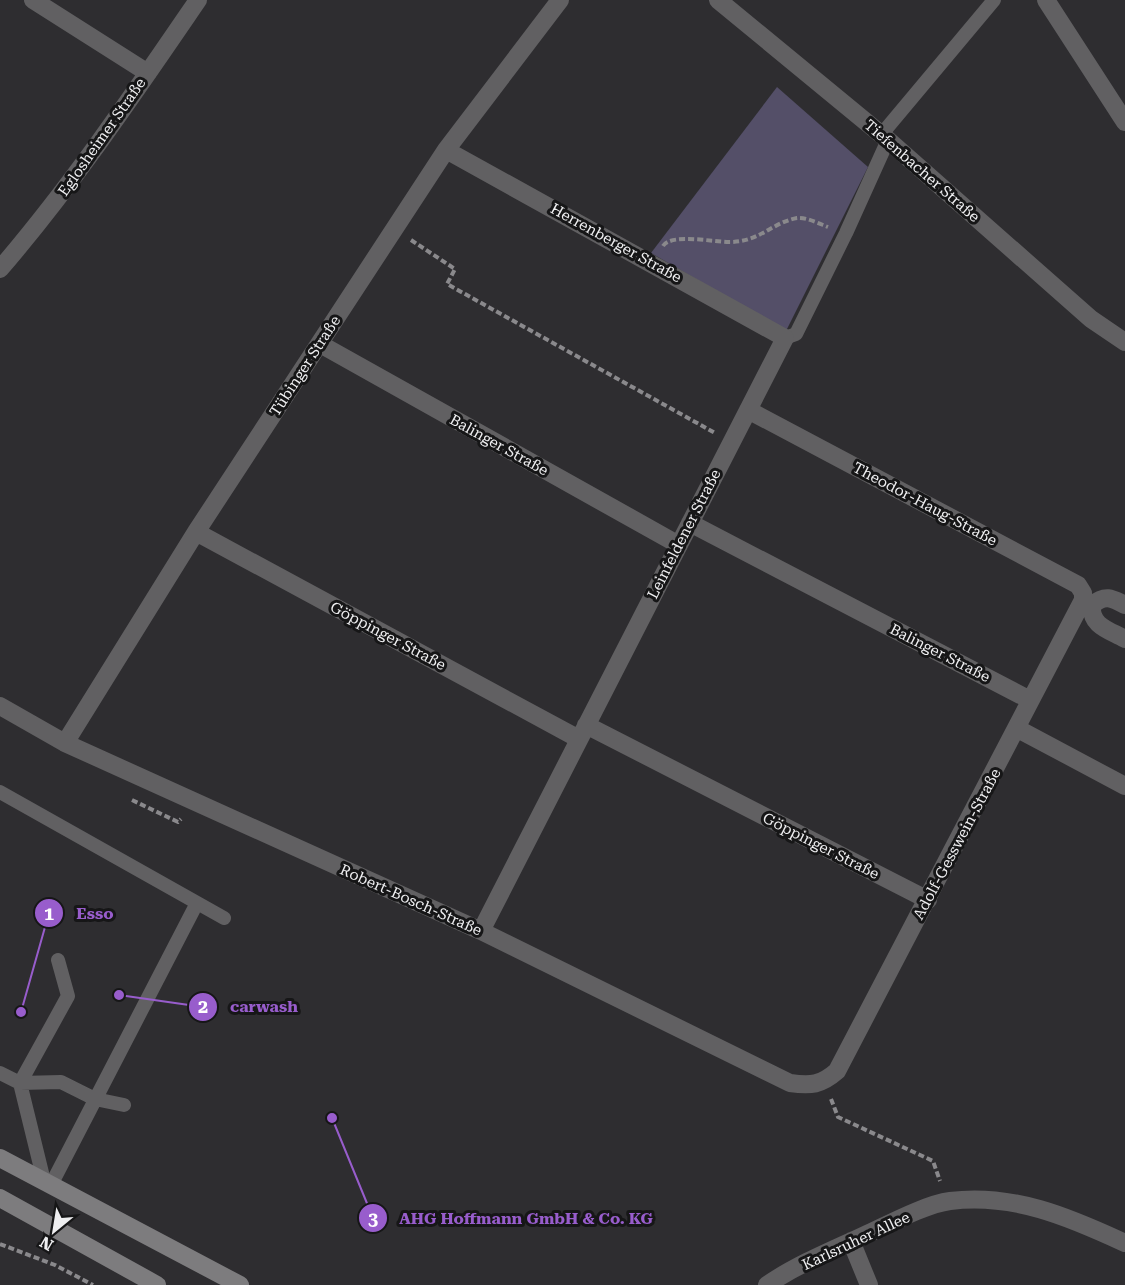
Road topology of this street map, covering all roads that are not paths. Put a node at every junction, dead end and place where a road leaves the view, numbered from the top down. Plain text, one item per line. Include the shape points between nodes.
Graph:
1 (33, 0) edge
2 (198, 0) edge
3 (560, 0) edge
4 (718, 0) edge
5 (994, 0) edge
6 (1046, 0) edge
7 (148, 73) junction
8 (1125, 122) edge
9 (884, 137) junction
10 (446, 150) junction
11 (0, 268) edge
12 (785, 338) junction
13 (1125, 342) edge
14 (320, 345) junction
15 (748, 410) junction
16 (690, 523) junction
17 (196, 532) junction
18 (679, 545) junction
19 (1088, 603) junction
20 (1125, 605) edge
21 (1125, 639) edge
22 (1030, 700) junction
23 (0, 706) edge
24 (1018, 729) junction
25 (583, 732) junction
26 (65, 743) junction
27 (1125, 786) edge
28 (0, 792) edge
29 (928, 900) junction
30 (197, 903) junction
31 (224, 918) dead end
32 (481, 931) junction
33 (58, 960) dead end
34 (0, 1072) edge
35 (824, 1082) joint
36 (20, 1083) junction
37 (95, 1099) junction
38 (124, 1105) dead end
39 (0, 1158) edge
40 (47, 1183) junction
41 (0, 1198) edge
42 (851, 1241) junction
43 (1125, 1244) edge
44 (157, 1285) edge
45 (240, 1285) edge
46 (767, 1285) edge
47 (869, 1285) edge

1 - 7 street
2 - 7 street, Eglosheimer Straße
3 - 10 street, Tübinger Straße
4 - 9 street, Tiefenbacher Straße
5 - 9 lane, Leinfeldener Straße
6 - 8 street
7 - 11 street, Eglosheimer Straße via 45,217
9 - 12 lane, Leinfeldener Straße via 846,233 796,334
9 - 13 street, Tiefenbacher Straße via 1091,319
10 - 12 street, Herrenberger Straße
10 - 14 street, Tübinger Straße
12 - 15 street, Leinfeldener Straße
14 - 17 street, Tübinger Straße
14 - 18 street, Balinger Straße
15 - 16 street, Leinfeldener Straße
15 - 19 street, Theodor-Haug-Straße via 1078,585
16 - 18 street, Leinfeldener Straße
16 - 22 street, Balinger Straße
17 - 25 street, Göppinger Straße
17 - 26 street, Tübinger Straße
18 - 25 street, Leinfeldener Straße
19 - 20 street via 1110,597
19 - 21 street, Theodor-Haug-Straße via 1096,624
19 - 22 street, Adolf-Gesswein-Straße
22 - 24 street, Adolf-Gesswein-Straße
23 - 26 street, Robert-Bosch-Straße
24 - 27 street
24 - 29 street, Adolf-Gesswein-Straße
25 - 29 street, Göppinger Straße
25 - 32 street, Leinfeldener Straße
26 - 32 street, Robert-Bosch-Straße
28 - 30 lane
29 - 35 street, Adolf-Gesswein-Straße via 837,1071
30 - 31 lane
30 - 37 lane
32 - 35 street, Robert-Bosch-Straße via 790,1083 808,1086
33 - 36 lane via 68,996
34 - 36 lane
36 - 37 lane via 61,1082
36 - 40 lane
37 - 38 lane
37 - 40 lane
39 - 40 main road
40 - 45 main road
41 - 44 main road
42 - 43 street, Karlsruher Allee via 948,1201 992,1200 1072,1218
42 - 46 street, Karlsruher Allee
42 - 47 street

